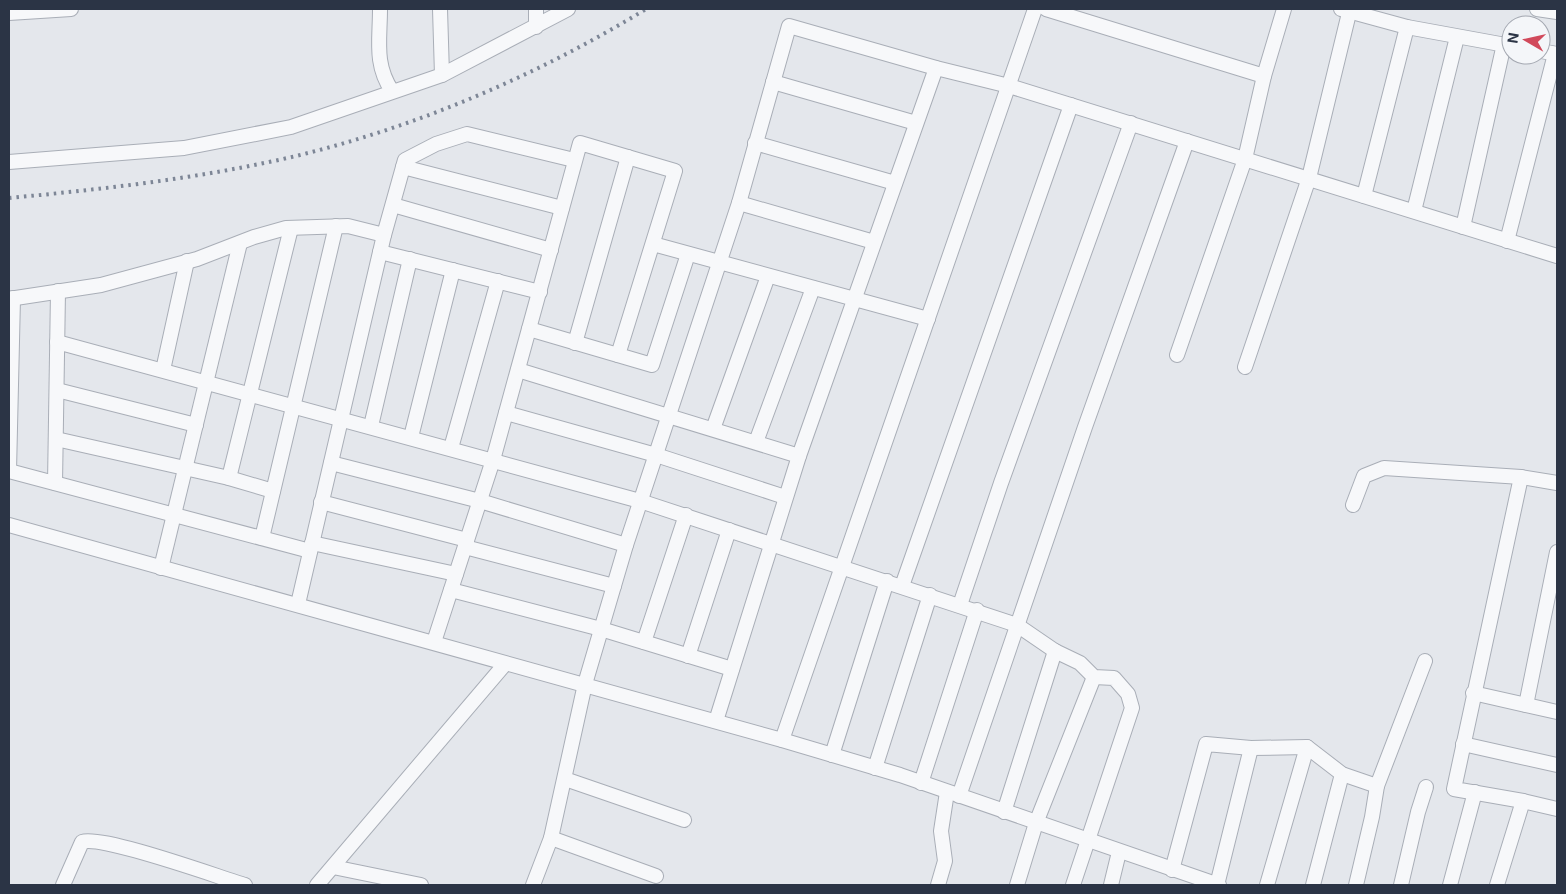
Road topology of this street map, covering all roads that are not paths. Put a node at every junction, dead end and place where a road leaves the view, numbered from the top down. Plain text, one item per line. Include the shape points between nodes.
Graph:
1 (71, 9) edge
2 (380, 9) edge
3 (440, 9) edge
4 (536, 9) edge
5 (568, 9) edge
6 (1035, 9) edge
7 (1046, 9) edge
8 (1284, 9) edge
9 (1347, 9) edge
10 (1537, 9) edge
11 (1557, 12) edge
12 (9, 13) edge
13 (536, 27) junction
14 (1407, 28) junction
15 (1457, 37) junction
16 (1501, 44) edge
17 (1556, 54) edge
18 (1502, 65) edge
19 (936, 68) junction
20 (442, 75) junction
21 (1264, 76) junction
22 (773, 82) junction
23 (1009, 86) junction
24 (392, 90) junction
25 (1071, 105) junction
26 (916, 123) junction
27 (1131, 123) junction
28 (1187, 141) junction
29 (755, 143) junction
30 (628, 157) junction
31 (1245, 158) junction
32 (574, 160) junction
33 (9, 162) edge
34 (403, 167) junction
35 (1309, 178) junction
36 (896, 183) junction
37 (1364, 196) junction
38 (739, 203) junction
39 (393, 205) junction
40 (562, 208) junction
41 (1414, 211) junction
42 (336, 226) junction
43 (1463, 227) junction
44 (291, 228) junction
45 (384, 235) junction
46 (1507, 240) junction
47 (874, 242) junction
48 (240, 243) junction
49 (653, 244) junction
50 (551, 250) junction
51 (380, 252) junction
52 (688, 254) junction
53 (1557, 256) edge
54 (410, 259) junction
55 (187, 261) junction
56 (720, 263) junction
57 (453, 270) junction
58 (768, 276) junction
59 (498, 281) junction
60 (813, 288) junction
61 (58, 291) junction
62 (540, 292) junction
63 (11, 298) edge
64 (854, 299) junction
65 (928, 320) junction
66 (530, 329) junction
67 (57, 342) junction
68 (575, 343) junction
69 (618, 355) junction
70 (1177, 355) dead end
71 (1245, 367) dead end
72 (163, 370) junction
73 (518, 370) junction
74 (206, 382) junction
75 (57, 390) junction
76 (251, 394) junction
77 (293, 406) junction
78 (506, 413) junction
79 (669, 415) junction
80 (341, 419) junction
81 (196, 425) junction
82 (371, 426) junction
83 (713, 429) junction
84 (411, 437) junction
85 (56, 439) junction
86 (756, 442) junction
87 (451, 448) junction
88 (656, 455) junction
89 (798, 456) junction
90 (493, 460) junction
91 (331, 463) junction
92 (185, 467) junction
93 (9, 472) edge
94 (1521, 477) junction
95 (229, 478) junction
96 (55, 483) junction
97 (1557, 483) edge
98 (273, 491) junction
99 (785, 497) junction
100 (480, 501) junction
101 (640, 501) junction
102 (322, 502) junction
103 (1353, 505) dead end
104 (174, 514) junction
105 (686, 515) junction
106 (9, 526) edge
107 (729, 530) junction
108 (262, 538) junction
109 (770, 543) junction
110 (466, 544) junction
111 (626, 545) junction
112 (311, 547) junction
113 (1557, 552) edge
114 (842, 566) junction
115 (161, 568) junction
116 (456, 574) junction
117 (887, 581) junction
118 (614, 586) junction
119 (902, 586) junction
120 (450, 590) junction
121 (930, 595) junction
122 (298, 604) junction
123 (960, 605) junction
124 (977, 610) junction
125 (1017, 625) junction
126 (601, 629) junction
127 (434, 642) junction
128 (644, 642) junction
129 (1054, 651) junction
130 (688, 656) junction
131 (1425, 661) dead end
132 (506, 664) junction
133 (732, 669) junction
134 (1094, 677) junction
135 (585, 684) junction
136 (1473, 693) junction
137 (1526, 705) junction
138 (1557, 712) edge
139 (716, 721) junction
140 (782, 740) junction
141 (1463, 744) junction
142 (1307, 747) junction
143 (1251, 748) junction
144 (832, 755) junction
145 (1557, 765) edge
146 (875, 768) junction
147 (1342, 774) junction
148 (565, 779) junction
149 (921, 783) junction
150 (1376, 786) junction
151 (1426, 787) dead end
152 (1475, 792) junction
153 (953, 794) junction
154 (1523, 801) junction
155 (1557, 809) edge
156 (1004, 812) junction
157 (684, 820) dead end
158 (1036, 823) junction
159 (550, 838) junction
160 (1087, 842) junction
161 (1119, 852) junction
162 (333, 867) junction
163 (1172, 870) junction
164 (656, 876) dead end
165 (63, 885) edge
166 (246, 885) edge
167 (317, 885) edge
168 (420, 885) edge
169 (533, 885) edge
170 (938, 885) edge
171 (1016, 885) edge
172 (1073, 885) edge
173 (1111, 885) edge
174 (1218, 885) edge
175 (1267, 885) edge
176 (1313, 885) edge
177 (1356, 885) edge
178 (1402, 885) edge
179 (1450, 885) edge
180 (1497, 885) edge

1 - 12 street
2 - 24 street via 382,76
3 - 20 street
4 - 13 street
5 - 13 street
6 - 23 street
7 - 21 street
8 - 21 street
9 - 14 street
9 - 35 street
10 - 11 street
13 - 20 street
14 - 15 street
14 - 37 street
15 - 16 street
15 - 41 street
17 - 46 street
18 - 43 street
19 - 22 street via 789,26
19 - 23 street
19 - 26 street
20 - 24 street
21 - 31 street
22 - 26 street
22 - 29 street
23 - 25 street
23 - 65 street
24 - 33 street via 291,127 184,148
25 - 27 street
25 - 119 street
26 - 36 street
27 - 28 street
27 - 123 street via 1004,473
28 - 31 street
28 - 125 street
29 - 36 street
29 - 38 street
30 - 32 street via 580,143
30 - 49 street via 675,171
30 - 68 street
31 - 35 street
31 - 70 street
32 - 34 street via 467,134 436,144 405,160
32 - 40 street
34 - 39 street
34 - 40 street
35 - 37 street
35 - 71 street
36 - 47 street
37 - 41 street
38 - 47 street
38 - 56 street
39 - 45 street
39 - 50 street
40 - 50 street
41 - 43 street
42 - 44 street
42 - 45 street
42 - 77 street
43 - 46 street
44 - 48 street
44 - 76 street
45 - 51 street
46 - 53 street
47 - 64 street
48 - 55 street
48 - 74 street
49 - 52 street
49 - 69 street
50 - 62 street
51 - 54 street
51 - 80 street
52 - 56 street
52 - 69 street via 652,365
54 - 57 street
54 - 82 street
55 - 61 street via 101,285
55 - 72 street
56 - 58 street
56 - 79 street
57 - 59 street
57 - 84 street
58 - 60 street
58 - 83 street
59 - 62 street
59 - 87 street
60 - 64 street
60 - 86 street
61 - 63 street
61 - 67 street
62 - 66 street
63 - 93 street
64 - 65 street
64 - 89 street
65 - 114 street
66 - 68 street
66 - 73 street
67 - 72 street
67 - 75 street
68 - 69 street
72 - 74 street
73 - 78 street
73 - 79 street
74 - 76 street
74 - 81 street
75 - 81 street
75 - 85 street
76 - 77 street
76 - 95 street
77 - 80 street
77 - 98 street
78 - 88 street
78 - 90 street
79 - 83 street
79 - 88 street
80 - 82 street
80 - 91 street
81 - 92 street
82 - 84 street
83 - 86 street
84 - 87 street
85 - 92 street
85 - 96 street
86 - 89 street
87 - 90 street
88 - 99 street
88 - 101 street
89 - 99 street
90 - 100 street
90 - 101 street
91 - 100 street
91 - 102 street
92 - 95 street
92 - 104 street
93 - 96 street
94 - 97 street
94 - 103 street via 1384,468 1364,476
94 - 136 street
95 - 98 street
96 - 104 street
98 - 108 street
99 - 109 street
100 - 110 street
100 - 111 street
101 - 105 street
101 - 111 street
102 - 110 street
102 - 112 street
104 - 108 street
104 - 115 street
105 - 107 street
105 - 128 street
106 - 115 street
107 - 109 street
107 - 130 street
108 - 112 street
109 - 114 street
109 - 133 street
110 - 116 street
110 - 118 street
111 - 118 street
112 - 116 street
112 - 122 street
113 - 137 street
114 - 117 street
114 - 140 street
115 - 122 street
116 - 120 street
117 - 119 street
117 - 144 street
118 - 126 street
119 - 121 street
120 - 126 street
120 - 127 street
121 - 123 street
121 - 146 street
122 - 127 street
123 - 124 street
124 - 125 street
124 - 149 street
125 - 129 street
125 - 153 street
126 - 128 street
126 - 135 street
127 - 132 street
128 - 130 street
129 - 134 street via 1080,663
129 - 156 street
130 - 133 street
131 - 150 street
132 - 135 street
132 - 162 street
133 - 139 street
134 - 158 street
134 - 160 street via 1114,678 1128,694 1132,708
135 - 139 street
135 - 148 street
136 - 137 street
136 - 141 street
137 - 138 street
139 - 140 street
140 - 144 street
141 - 145 street
141 - 152 street via 1454,789
142 - 143 street
142 - 147 street
142 - 175 street
143 - 163 street via 1206,744
143 - 174 street
144 - 146 street
146 - 149 street
147 - 150 street
147 - 176 street
148 - 157 street
148 - 159 street
149 - 153 street
150 - 177 street
151 - 178 street
152 - 154 street
152 - 179 street
153 - 156 street
153 - 170 street via 941,831 944,861
154 - 155 street
154 - 180 street
156 - 158 street
158 - 160 street
158 - 171 street
159 - 164 street
159 - 169 street
160 - 161 street
160 - 172 street
161 - 163 street
161 - 173 street
162 - 167 street
162 - 168 street
163 - 174 street
165 - 166 street via 82,842 89,840

